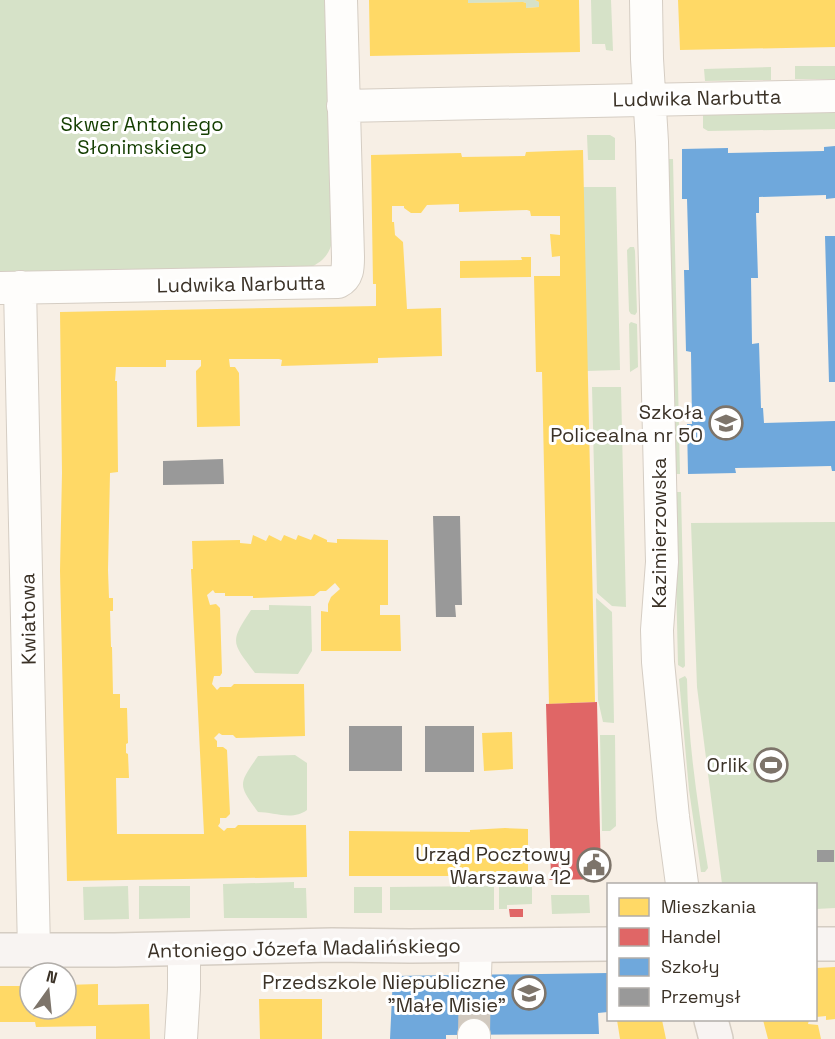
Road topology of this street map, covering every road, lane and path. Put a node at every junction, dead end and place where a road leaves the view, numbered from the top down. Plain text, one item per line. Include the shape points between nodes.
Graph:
1 (341, 0) edge
2 (646, 0) edge
3 (835, 96) edge
4 (649, 99) junction
5 (343, 106) junction
6 (10, 288) edge
7 (682, 883) edge
8 (607, 944) edge
9 (817, 944) edge
10 (835, 944) edge
11 (184, 948) junction
12 (0, 950) edge
13 (34, 951) junction
14 (711, 1021) edge
15 (181, 1039) edge
16 (716, 1039) edge

1 - 5 street, Ludwika Narbutta
2 - 4 street, Kazimierzowska
3 - 4 street, Ludwika Narbutta
4 - 5 street, Ludwika Narbutta
4 - 7 street, Kazimierzowska via 662,562 658,662
5 - 6 street, Ludwika Narbutta via 348,257 344,279
6 - 13 street, Kwiatowa
8 - 11 street, Antoniego Józefa Madalińskiego via 476,960 332,945
9 - 10 street
11 - 13 street, Antoniego Józefa Madalińskiego
11 - 15 street
12 - 13 street, Antoniego Józefa Madalińskiego
14 - 16 street

